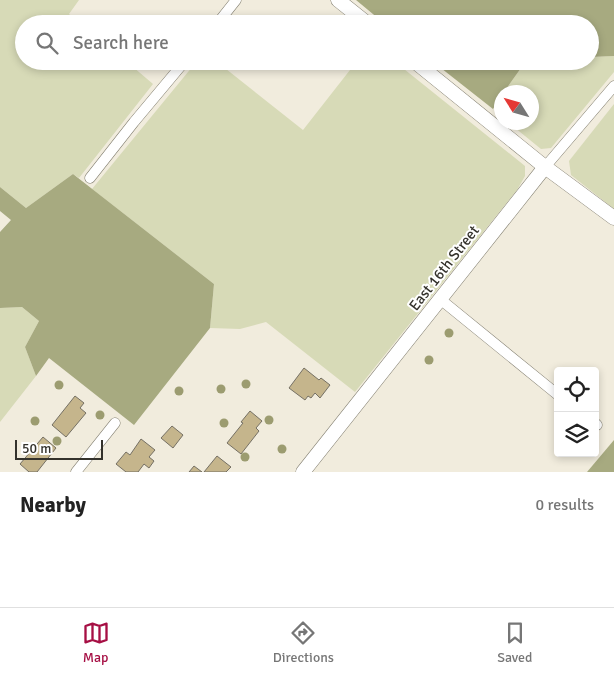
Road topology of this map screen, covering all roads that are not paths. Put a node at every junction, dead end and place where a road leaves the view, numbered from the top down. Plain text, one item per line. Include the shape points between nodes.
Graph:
1 (236, 0) edge
2 (338, 0) edge
3 (224, 15) edge
4 (357, 15) edge
5 (177, 70) edge
6 (425, 70) edge
7 (614, 86) edge
8 (545, 167) junction
9 (90, 178) dead end
10 (614, 218) edge
11 (440, 299) junction
12 (554, 392) edge
13 (115, 422) dead end
14 (76, 472) edge
15 (303, 472) edge

1 - 3 street
2 - 4 street
5 - 9 street
6 - 8 street
7 - 8 street, East 16th Street
8 - 10 street
8 - 11 street, East 16th Street
11 - 12 street
11 - 15 street, East 16th Street
13 - 14 street

